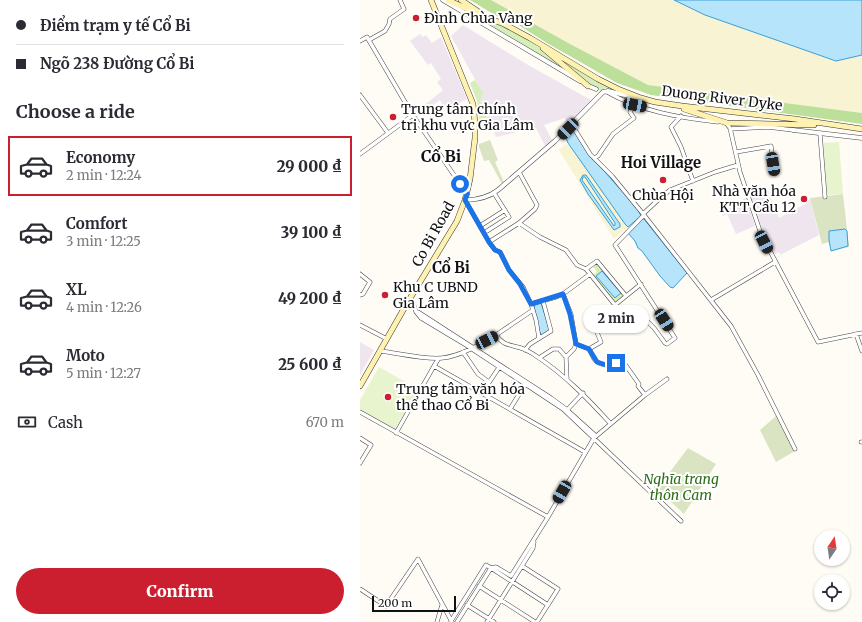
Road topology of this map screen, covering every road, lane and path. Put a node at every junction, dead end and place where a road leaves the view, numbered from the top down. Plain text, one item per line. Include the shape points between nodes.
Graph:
1 (400, 0) edge
2 (432, 0) edge
3 (443, 0) edge
4 (448, 0) edge
5 (461, 0) edge
6 (488, 18) junction
7 (530, 38) junction
8 (369, 40) junction
9 (360, 41) edge
10 (588, 86) junction
11 (596, 89) joint
12 (604, 92) junction
13 (360, 95) edge
14 (641, 98) junction
15 (670, 104) junction
16 (635, 105) junction
17 (413, 115) junction
18 (681, 116) junction
19 (727, 123) junction
20 (572, 125) junction
21 (830, 125) junction
22 (730, 129) junction
23 (862, 129) edge
24 (793, 130) joint
25 (388, 133) junction
26 (820, 134) junction
27 (862, 138) edge
28 (736, 152) junction
29 (360, 154) edge
30 (594, 158) junction
31 (738, 165) junction
32 (519, 172) junction
33 (775, 174) dead end
34 (693, 182) junction
35 (494, 193) junction
36 (467, 194) junction
37 (825, 196) dead end
38 (465, 200) junction
39 (505, 210) junction
40 (643, 215) junction
41 (519, 223) junction
42 (480, 226) junction
43 (487, 231) dead end
44 (489, 242) junction
45 (775, 263) junction
46 (586, 269) junction
47 (360, 274) edge
48 (590, 274) junction
49 (641, 284) junction
50 (563, 294) junction
51 (360, 295) edge
52 (411, 296) junction
53 (626, 296) junction
54 (711, 300) junction
55 (543, 301) junction
56 (531, 304) junction
57 (615, 305) junction
58 (533, 310) junction
59 (638, 312) dead end
60 (360, 325) edge
61 (862, 333) edge
62 (856, 334) junction
63 (496, 335) junction
64 (539, 338) junction
65 (386, 339) junction
66 (576, 344) junction
67 (472, 348) junction
68 (589, 349) junction
69 (525, 350) junction
70 (380, 351) junction
71 (862, 351) edge
72 (463, 352) junction
73 (566, 357) junction
74 (439, 358) junction
75 (539, 358) junction
76 (434, 366) junction
77 (500, 366) junction
78 (567, 379) junction
79 (667, 379) dead end
80 (489, 382) junction
81 (526, 383) junction
82 (360, 386) edge
83 (482, 393) junction
84 (583, 394) junction
85 (645, 395) junction
86 (510, 409) junction
87 (567, 411) junction
88 (360, 412) edge
89 (610, 423) junction
90 (396, 433) junction
91 (595, 437) junction
92 (360, 438) edge
93 (795, 449) dead end
94 (585, 452) junction
95 (360, 463) edge
96 (548, 518) junction
97 (681, 521) dead end
98 (536, 537) junction
99 (522, 566) junction
100 (491, 568) junction
101 (512, 582) junction
102 (474, 584) junction
103 (479, 587) junction
104 (360, 589) edge
105 (500, 600) junction
106 (442, 605) junction
107 (467, 605) junction
108 (548, 605) junction
109 (386, 606) junction
110 (383, 611) dead end
111 (488, 620) edge
112 (437, 622) edge
113 (451, 622) edge
114 (457, 622) edge
115 (494, 622) edge
116 (536, 622) edge

1 - 8 street via 404,9 390,19 385,31
2 - 36 main road via 474,110 475,144
3 - 10 street
4 - 6 main road
5 - 6 main road, Duong River Dyke
6 - 7 main road, Duong River Dyke
7 - 10 main road
7 - 14 main road, Duong River Dyke via 598,79
8 - 9 street via 367,37
8 - 17 street
10 - 11 street
11 - 12 street
12 - 14 street
12 - 16 street
12 - 20 street, Co Bi Road
13 - 25 street
14 - 15 main road, Duong River Dyke
15 - 19 main road
15 - 21 main road, Duong River Dyke
16 - 18 street
16 - 30 street via 630,112 634,118 613,134
17 - 25 street
17 - 36 street
18 - 19 street
18 - 34 street via 672,128
19 - 21 main road
19 - 22 street
20 - 30 street
20 - 32 street, Co Bi Road
21 - 23 main road, Duong River Dyke
22 - 24 street via 768,127
22 - 28 street
24 - 26 street
25 - 29 street
26 - 27 street
26 - 37 street
28 - 31 street
28 - 33 street via 771,146
30 - 40 street
31 - 34 street
31 - 45 street via 760,230
32 - 35 street, Co Bi Road
32 - 41 street via 537,205
34 - 40 street via 670,190
35 - 38 street, Co Bi Road via 478,199
35 - 39 street
36 - 38 main road
38 - 42 street
38 - 52 main road, Co Bi Road via 456,224
39 - 42 street
39 - 43 street via 509,217
40 - 49 street via 615,244
40 - 54 street
41 - 44 street
41 - 46 street via 546,241 563,248 577,265
42 - 44 street
44 - 56 street via 500,252
45 - 54 street
45 - 62 street via 818,342
46 - 48 street
46 - 53 street via 597,261
47 - 51 street via 370,282
48 - 50 street
48 - 57 street
49 - 53 street
49 - 59 street via 675,338 666,344
50 - 55 street
50 - 66 street
52 - 65 main road, Co Bi Road
52 - 67 street via 417,314 422,319
53 - 57 street
54 - 93 street via 731,326
55 - 56 street
55 - 64 street via 552,331
56 - 58 street
57 - 68 street via 618,312 596,330 601,342
58 - 63 street
58 - 64 street
60 - 65 street
61 - 62 street
62 - 71 street
63 - 67 street
63 - 69 street via 507,345
64 - 69 street
65 - 70 main road, Co Bi Road
66 - 68 street
66 - 73 street
67 - 72 street
67 - 77 street
68 - 85 street via 595,360 604,365 622,360
69 - 75 street
70 - 74 street
70 - 82 main road, Co Bi Road
72 - 74 street
72 - 80 street via 478,374
73 - 75 street via 557,348
73 - 78 street
74 - 76 street
75 - 78 street
76 - 83 street
76 - 90 street
77 - 80 street
77 - 81 street
78 - 84 street
79 - 85 street
80 - 83 street
81 - 86 street
81 - 87 street
83 - 86 street
84 - 87 street
84 - 89 street
85 - 89 street
86 - 94 street
87 - 91 street
88 - 90 street
89 - 91 street
90 - 96 street
91 - 94 street
91 - 97 street
92 - 95 street via 371,445
94 - 96 street
96 - 98 street
98 - 99 street via 533,548
98 - 100 street via 512,576 496,567
99 - 101 street
99 - 108 street via 558,589
100 - 101 street
100 - 102 street via 486,565
100 - 103 street
101 - 105 street
101 - 108 street
102 - 103 street
102 - 113 street
103 - 105 street
103 - 107 street
104 - 109 street
105 - 111 street
105 - 116 street
106 - 109 street via 418,560
106 - 112 street
106 - 113 street
107 - 111 street
107 - 114 street
108 - 116 street
109 - 110 street
111 - 115 street

